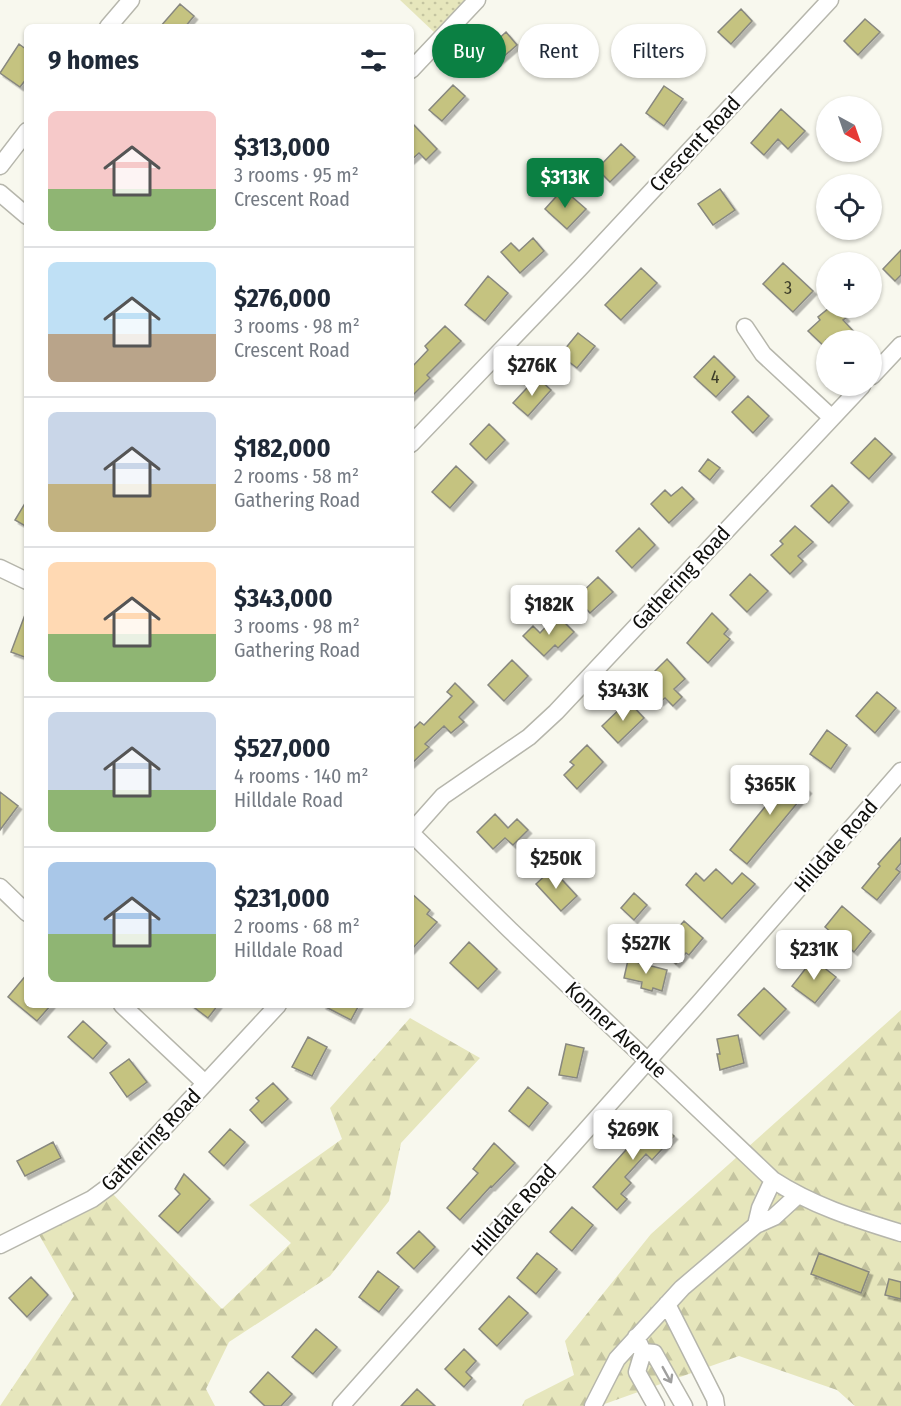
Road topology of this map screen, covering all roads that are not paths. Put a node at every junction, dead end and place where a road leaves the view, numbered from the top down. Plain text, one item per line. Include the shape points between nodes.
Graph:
1 (131, 0) edge
2 (477, 0) edge
3 (830, 0) edge
4 (111, 24) edge
5 (414, 67) edge
6 (24, 135) edge
7 (0, 166) edge
8 (0, 193) edge
9 (24, 213) edge
10 (745, 327) dead end
11 (901, 345) edge
12 (882, 365) edge
13 (852, 396) edge
14 (832, 417) junction
15 (414, 441) edge
16 (0, 568) edge
17 (24, 580) edge
18 (901, 771) edge
19 (414, 829) edge
20 (414, 835) edge
21 (0, 887) edge
22 (24, 910) edge
23 (125, 1008) edge
24 (275, 1008) edge
25 (648, 1060) junction
26 (205, 1083) junction
27 (773, 1180) junction
28 (798, 1196) junction
29 (756, 1225) junction
30 (901, 1233) edge
31 (0, 1245) edge
32 (667, 1304) junction
33 (640, 1345) junction
34 (341, 1406) edge
35 (593, 1406) edge
36 (656, 1406) edge
37 (684, 1406) edge
38 (716, 1406) edge

1 - 4 street
2 - 5 street
3 - 15 street, Crescent Road
6 - 7 street
8 - 9 street
10 - 14 street via 763,354
11 - 12 street
13 - 14 street, Gathering Road
14 - 19 street, Gathering Road via 556,712 528,737 443,796
16 - 17 street
18 - 25 street, Hilldale Road
20 - 25 street, Konner Avenue
21 - 22 street
23 - 26 street
24 - 26 street, Gathering Road
25 - 27 street, Konner Avenue
25 - 34 street, Hilldale Road
26 - 31 street, Gathering Road via 111,1185 92,1199
27 - 28 street, Konner Avenue
27 - 29 street
28 - 29 street via 774,1217
28 - 30 street, Konner Avenue
29 - 32 street
32 - 33 street
32 - 38 street
33 - 35 street via 616,1359
33 - 36 street via 637,1372
33 -> 37 street via 654,1353

